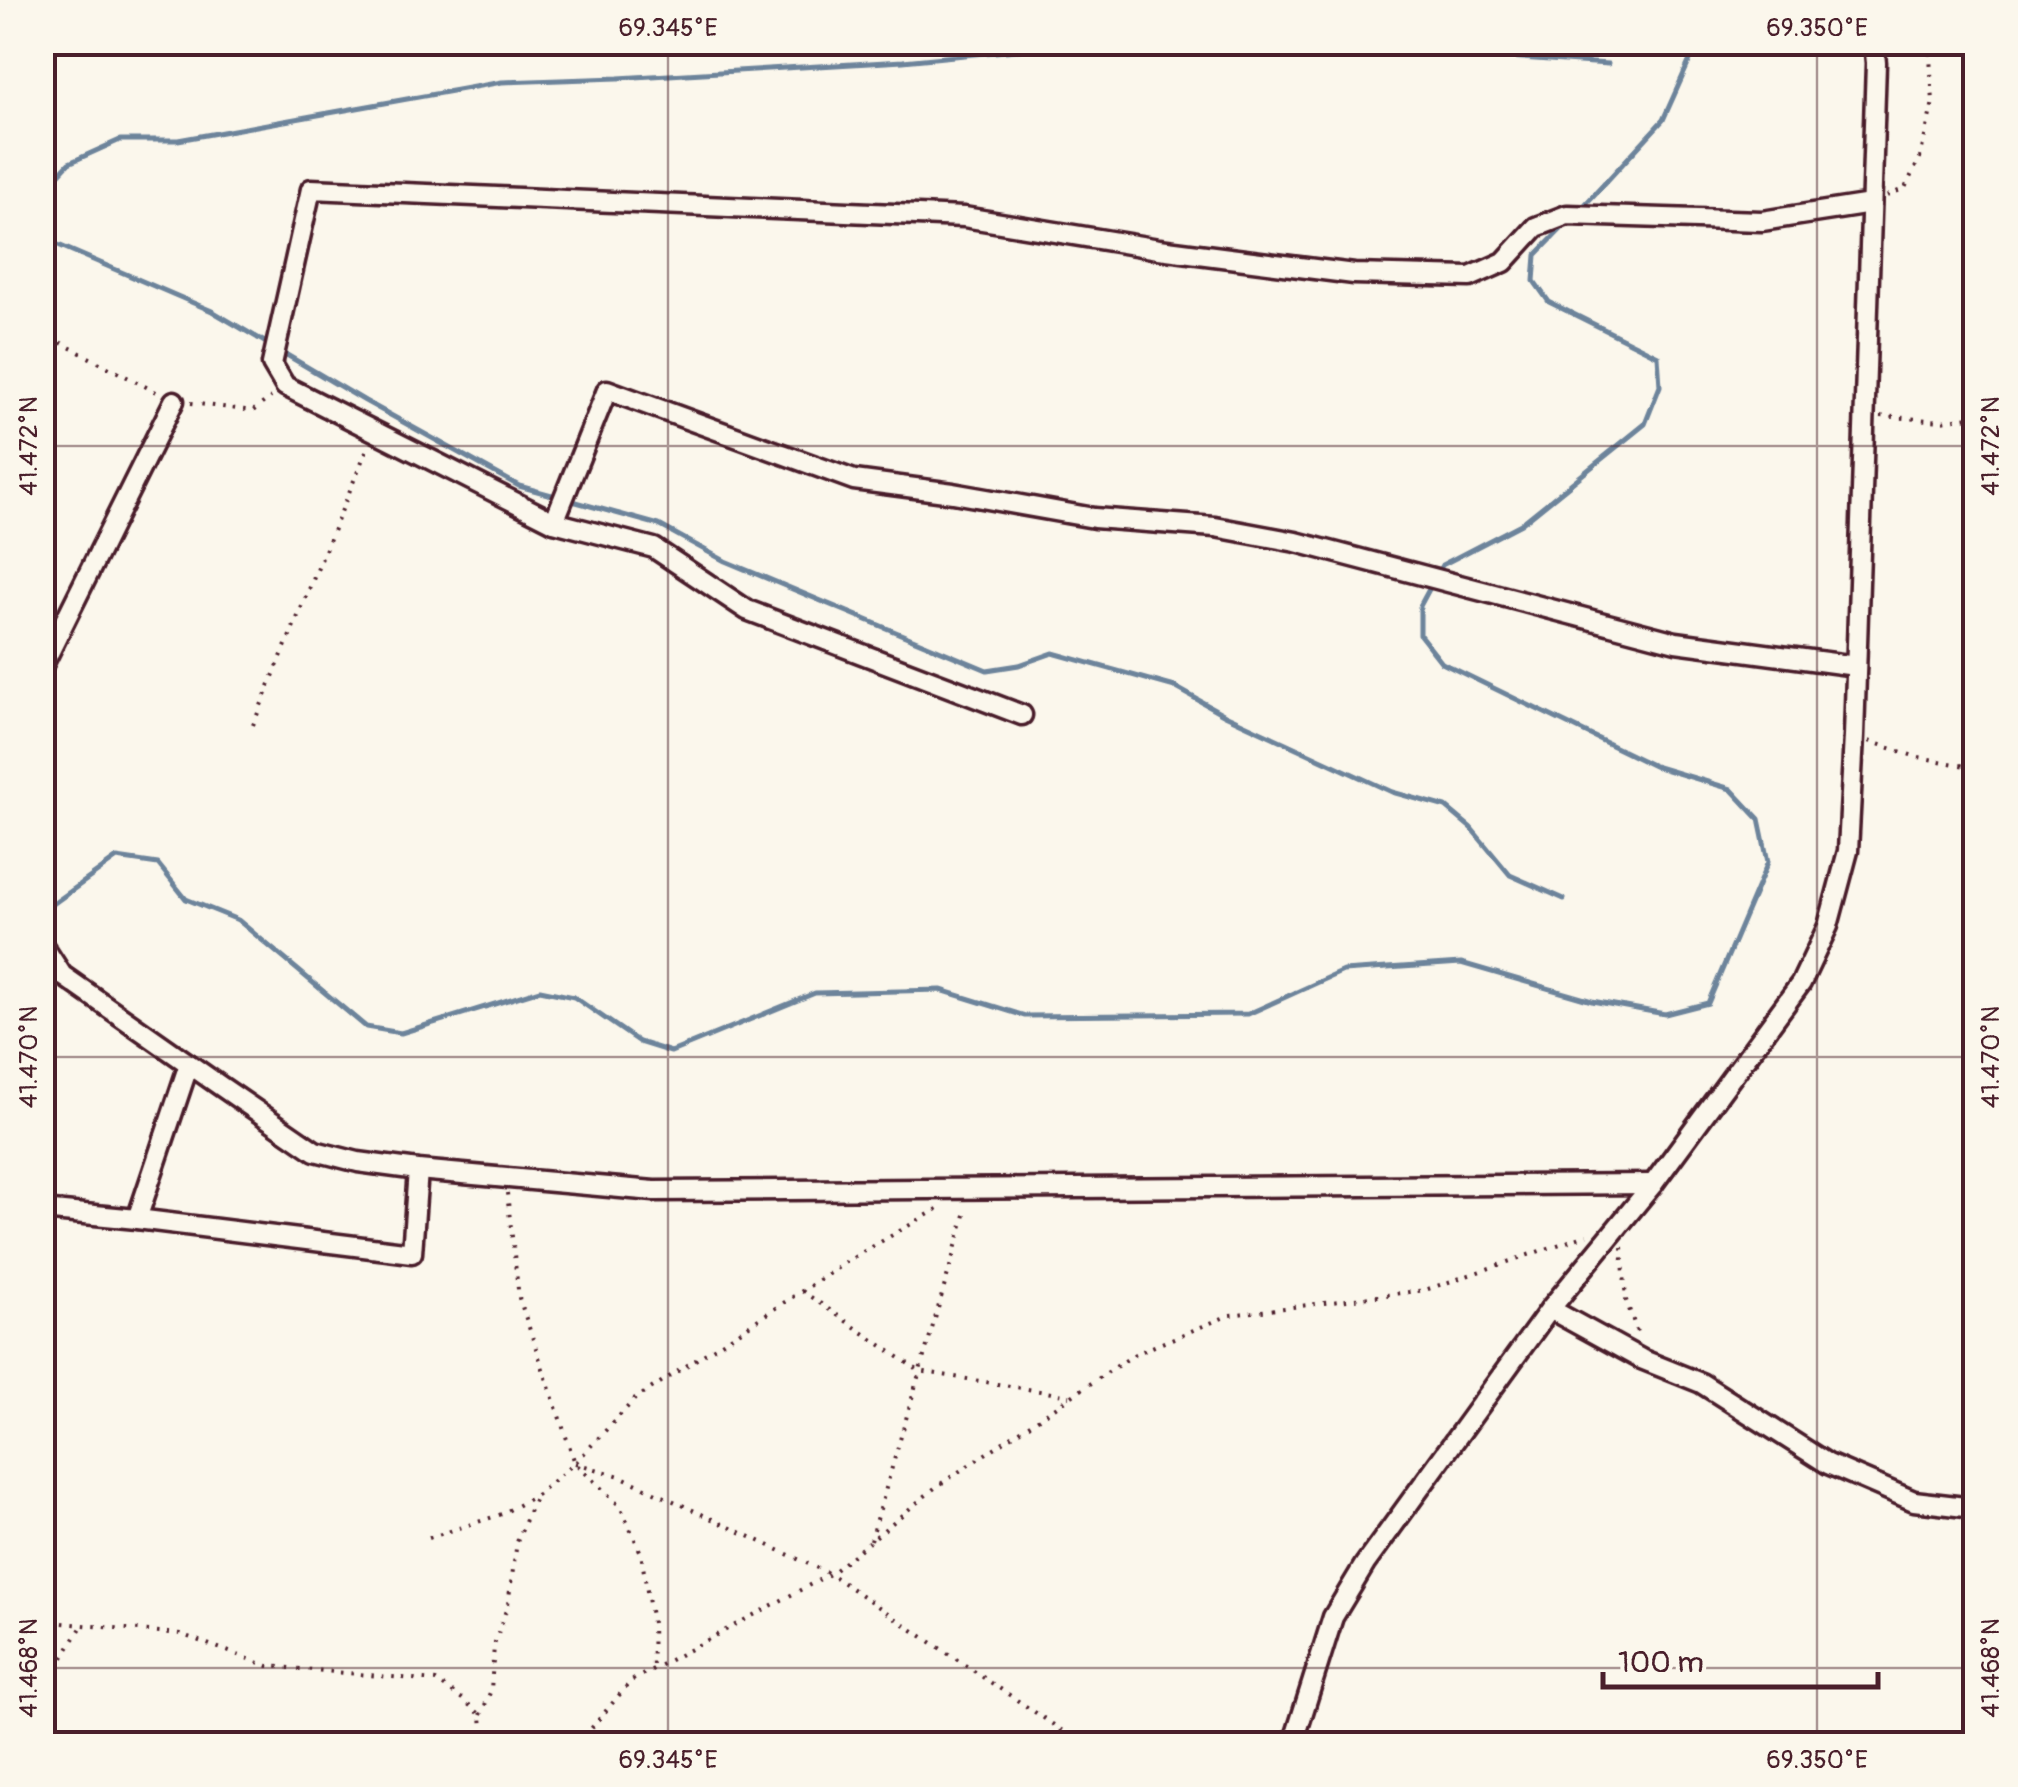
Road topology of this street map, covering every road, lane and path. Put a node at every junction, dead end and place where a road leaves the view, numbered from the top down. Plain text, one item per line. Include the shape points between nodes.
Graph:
1 (1874, 42) edge
2 (1929, 42) edge
3 (1871, 204) junction
4 (42, 333) edge
5 (285, 386) junction
6 (174, 400) junction
7 (1864, 414) junction
8 (1976, 416) edge
9 (374, 431) junction
10 (554, 522) junction
11 (1856, 666) junction
12 (42, 667) edge
13 (1022, 715) dead end
14 (253, 725) dead end
15 (1854, 736) junction
16 (1976, 768) edge
17 (42, 944) edge
18 (189, 1064) junction
19 (418, 1170) junction
20 (505, 1178) junction
21 (1653, 1184) junction
22 (972, 1189) junction
23 (42, 1210) edge
24 (138, 1219) junction
25 (1621, 1223) junction
26 (1585, 1235) dead end
27 (802, 1291) junction
28 (1550, 1310) junction
29 (1645, 1344) dead end
30 (919, 1372) junction
31 (1072, 1396) junction
32 (575, 1463) junction
33 (536, 1495) junction
34 (1976, 1505) edge
35 (429, 1538) dead end
36 (870, 1541) junction
37 (830, 1574) junction
38 (42, 1620) edge
39 (83, 1625) junction
40 (652, 1670) junction
41 (481, 1715) junction
42 (42, 1717) edge
43 (483, 1744) edge
44 (578, 1744) edge
45 (1082, 1744) edge
46 (1293, 1744) edge

1 - 3 street
2 - 3 path via 1933,102 1920,158 1905,188
3 - 5 street via 1762,221 1566,214 1536,227 1504,262 1470,276 1354,274 964,217 311,189 272,364
3 - 7 street
4 - 6 path
5 - 6 path via 253,411
5 - 9 street
6 - 12 street
7 - 8 path via 1942,421
7 - 11 street
9 - 10 street
9 - 14 path
10 - 11 street via 607,390 854,480 1296,542 1676,642
10 - 13 street via 654,548 747,610
11 - 15 street
15 - 16 path
15 - 21 street via 1848,852 1828,926 1801,984
17 - 18 street via 62,976
18 - 19 street via 316,1151
18 - 24 street
19 - 20 street
19 - 24 street via 412,1254
20 - 22 street via 654,1192
20 - 32 path via 519,1298
21 - 22 street
21 - 25 street
22 - 27 path
22 - 30 path
23 - 24 street
25 - 28 street
25 - 29 path via 1626,1300
26 - 31 path via 1425,1290 1230,1316 1135,1354
27 - 30 path
27 - 32 path via 635,1399
28 - 34 street via 1701,1383 1828,1464 1914,1500
28 - 46 street via 1333,1617
30 - 31 path
30 - 36 path
31 - 36 path via 936,1486
32 - 33 path
32 - 37 path via 620,1476
32 - 40 path via 620,1506 642,1553
33 - 35 path
33 - 41 path via 517,1542 494,1645 492,1690
36 - 37 path
37 - 40 path
37 - 45 path
38 - 39 path
39 - 41 path via 180,1634 268,1666 436,1681
39 - 42 path via 58,1666
40 - 44 path via 631,1681
41 - 43 path

